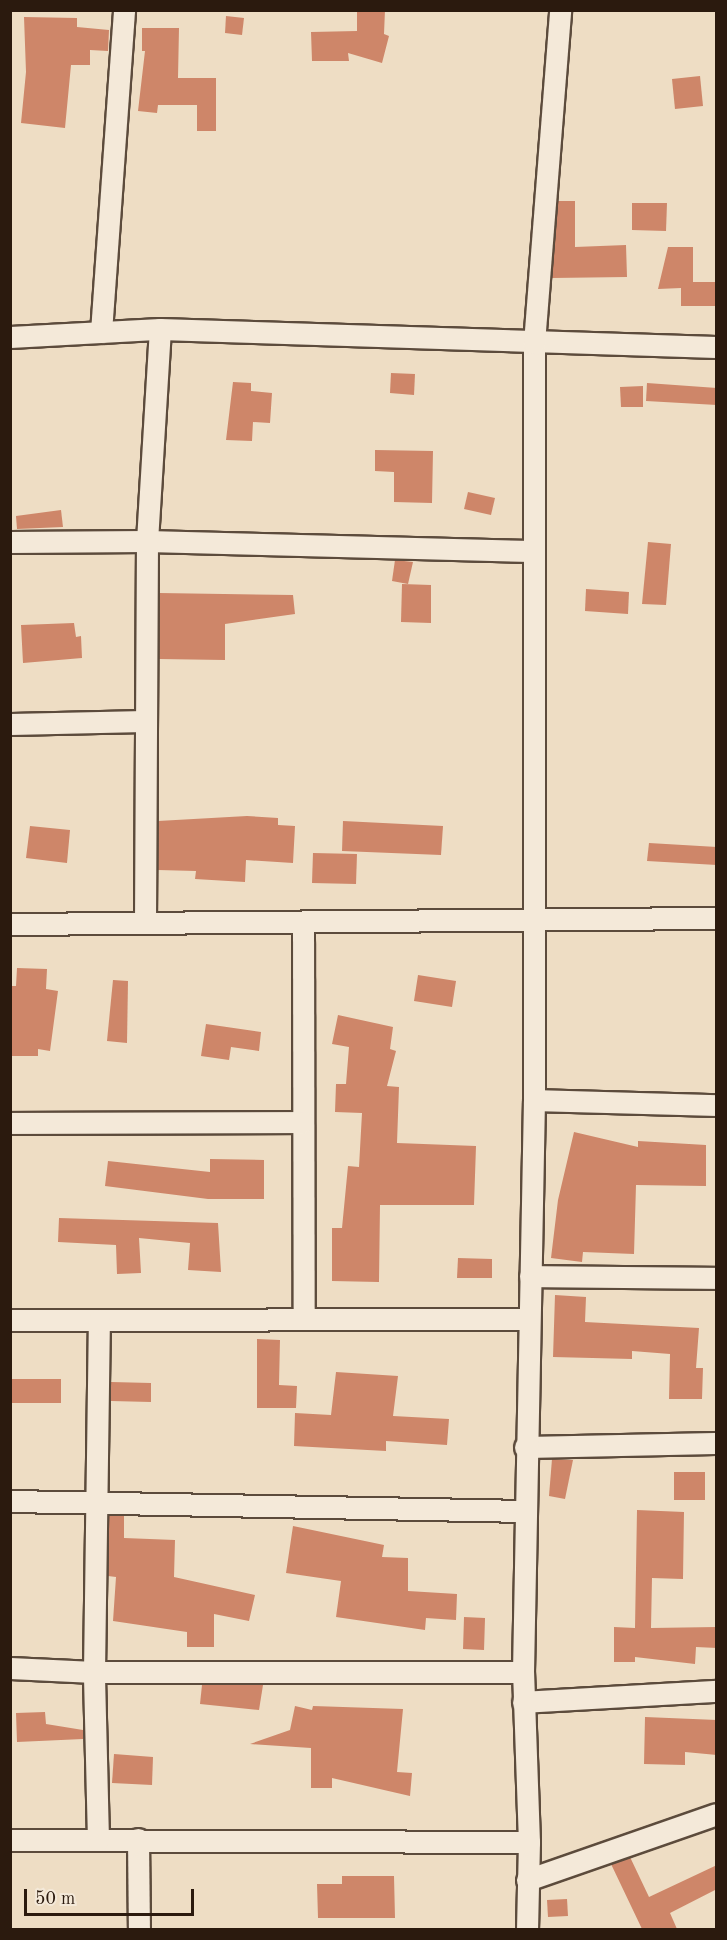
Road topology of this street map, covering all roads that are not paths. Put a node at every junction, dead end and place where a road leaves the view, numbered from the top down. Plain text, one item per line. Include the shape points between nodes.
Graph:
1 (124, 10) edge
2 (560, 10) edge
3 (160, 329) junction
4 (101, 332) junction
5 (10, 337) edge
6 (534, 343) junction
7 (717, 347) edge
8 (147, 541) junction
9 (10, 542) edge
10 (531, 551) junction
11 (145, 721) junction
12 (10, 724) edge
13 (717, 918) edge
14 (535, 920) junction
15 (303, 922) junction
16 (145, 923) junction
17 (10, 924) edge
18 (534, 1100) junction
19 (717, 1105) edge
20 (303, 1122) junction
21 (10, 1123) edge
22 (530, 1276) junction
23 (717, 1278) edge
24 (303, 1319) junction
25 (529, 1319) junction
26 (10, 1320) edge
27 (99, 1320) junction
28 (717, 1443) edge
29 (525, 1447) junction
30 (10, 1501) edge
31 (95, 1502) junction
32 (524, 1511) junction
33 (10, 1668) edge
34 (94, 1672) junction
35 (523, 1672) junction
36 (717, 1691) edge
37 (523, 1702) junction
38 (717, 1814) edge
39 (138, 1839) junction
40 (10, 1840) edge
41 (98, 1840) junction
42 (529, 1842) junction
43 (527, 1880) junction
44 (139, 1929) edge
45 (527, 1929) edge

1 - 4 street
2 - 6 street
3 - 4 street
3 - 6 street
3 - 8 street
4 - 5 street
6 - 7 street
6 - 10 street
8 - 9 street
8 - 10 street
8 - 11 street
10 - 14 street
11 - 12 street
11 - 16 street
13 - 14 street
14 - 15 street
14 - 18 street
15 - 16 street
15 - 20 street
16 - 17 street
18 - 19 street
18 - 22 street
20 - 21 street
20 - 24 street
22 - 23 street
22 - 25 street
24 - 25 street
24 - 27 street
25 - 29 street
26 - 27 street
27 - 31 street
28 - 29 street
29 - 32 street
30 - 31 street
31 - 32 street
31 - 34 street
32 - 35 street
33 - 34 street
34 - 35 street
34 - 41 street
35 - 37 street
36 - 37 street
37 - 42 street
38 - 43 street
39 - 41 street
39 - 42 street
39 - 44 street
40 - 41 street
42 - 43 street
43 - 45 street

